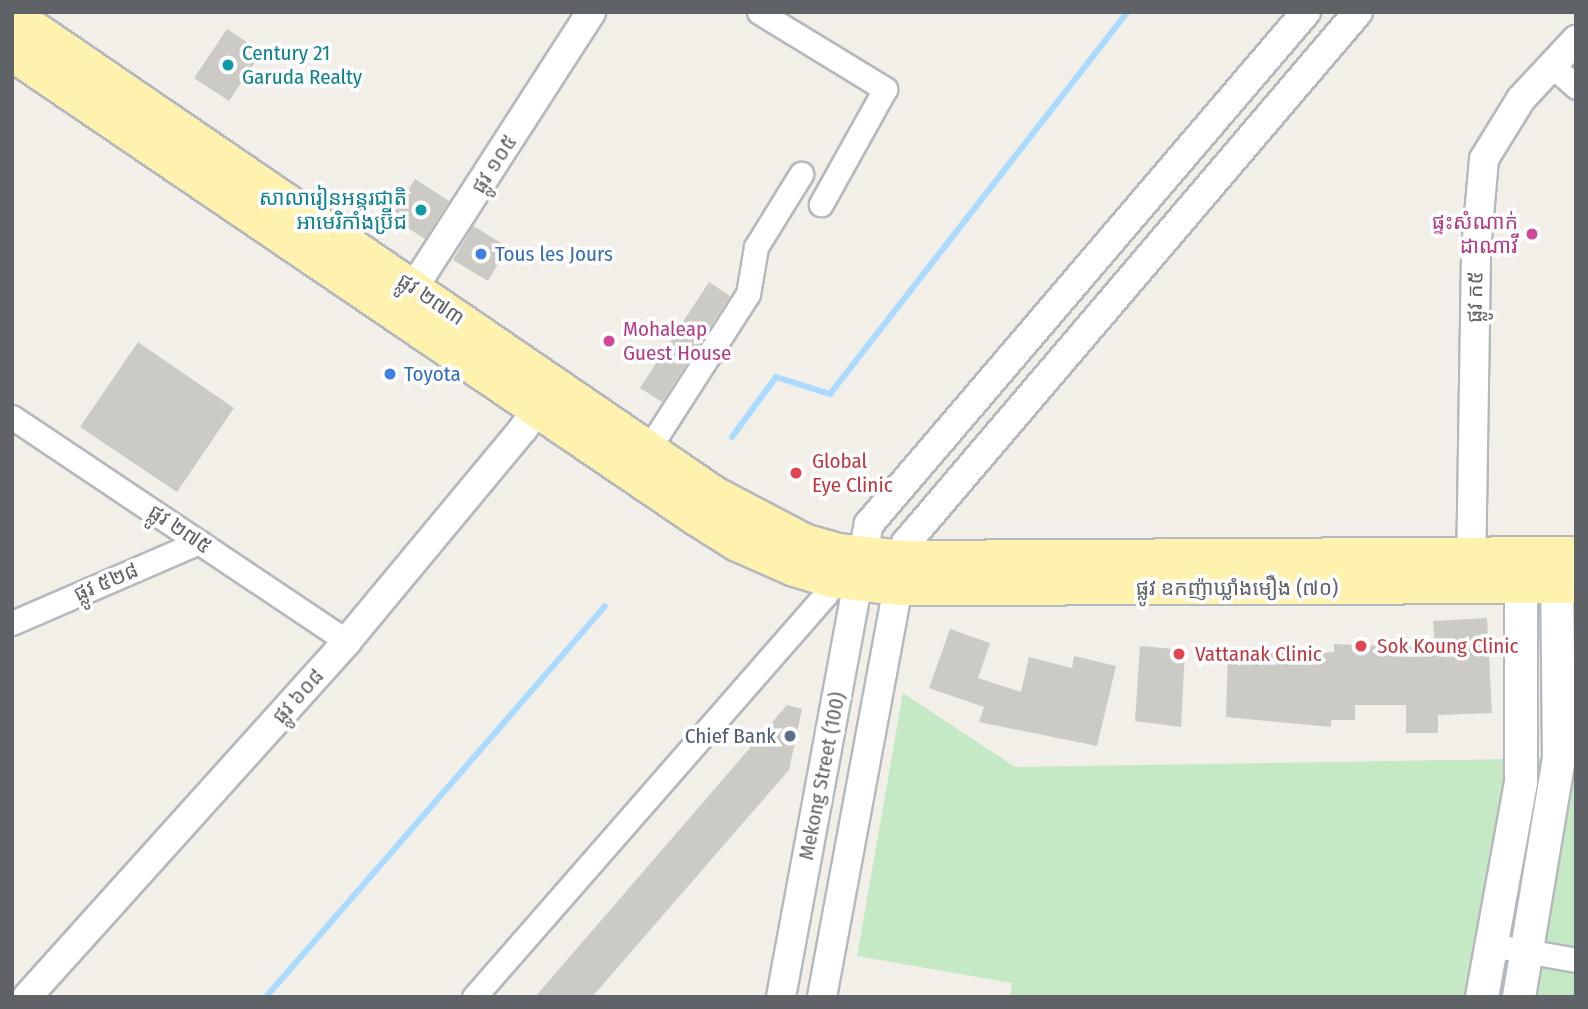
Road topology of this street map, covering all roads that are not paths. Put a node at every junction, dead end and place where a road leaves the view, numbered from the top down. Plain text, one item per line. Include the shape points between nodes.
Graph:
1 (591, 12) edge
2 (759, 12) edge
3 (1306, 12) edge
4 (1358, 12) edge
5 (12, 15) edge
6 (1576, 40) edge
7 (12, 53) edge
8 (1550, 64) junction
9 (1576, 87) edge
10 (190, 155) junction
11 (801, 174) dead end
12 (821, 204) dead end
13 (406, 301) junction
14 (545, 396) junction
15 (12, 417) edge
16 (649, 448) junction
17 (199, 542) junction
18 (847, 567) junction
19 (1567, 569) edge
20 (1521, 571) junction
21 (1471, 572) junction
22 (901, 573) junction
23 (12, 623) edge
24 (347, 641) junction
25 (1491, 945) junction
26 (1527, 951) junction
27 (1576, 960) edge
28 (27, 997) edge
29 (474, 997) edge
30 (781, 997) edge
31 (822, 997) edge
32 (1482, 997) edge
33 (1518, 997) edge

1 - 13 street, ផ្លូវ ១០៥
2 - 12 street via 885,89
3 - 18 street, Mekong Street (100) via 869,524
4 - 22 street, Mekong Street (100) via 906,543
5 - 10 main road, ផ្លូវ ២៧៣
6 - 8 street, ផ្លូវ ក៥
7 - 10 main road, ផ្លូវ ២៧៣
8 - 9 street
8 - 21 street, ផ្លូវ ក៥ via 1503,122 1484,159 1477,204
10 - 13 main road, ផ្លូវ ២៧៣
11 - 16 street via 757,247 748,294
13 - 14 main road, ផ្លូវ ២៧៣
14 - 16 main road, ផ្លូវ ២៧៣
14 - 18 main road, ផ្លូវ ២៧៣ via 737,543 777,562
14 - 24 street, ផ្លូវ ៦០៨
15 - 17 street, ផ្លូវ ២៧៥
16 - 18 main road, ផ្លូវ ២៧៣ via 753,518
17 - 23 street, ផ្លូវ ៥២៨
17 - 24 street, ផ្លូវ ២៧៥
18 - 22 main road, ផ្លូវ ឧកញ៉ាឃ្លាំងមឿង (៧០)
18 - 29 street
18 - 30 street, Mekong Street (100)
19 - 20 main road, ផ្លូវ ឧកញ៉ាឃ្លាំងមឿង (៧០)
19 - 26 main road via 1558,766
20 - 21 main road, ផ្លូវ ឧកញ៉ាឃ្លាំងមឿង (៧០)
20 - 25 main road via 1521,782
21 - 22 main road, ផ្លូវ ឧកញ៉ាឃ្លាំងមឿង (៧០)
22 - 31 street, Mekong Street (100)
24 - 28 street, ផ្លូវ ៦០៨
25 - 26 street
25 - 32 main road
26 - 27 street
26 - 33 main road

